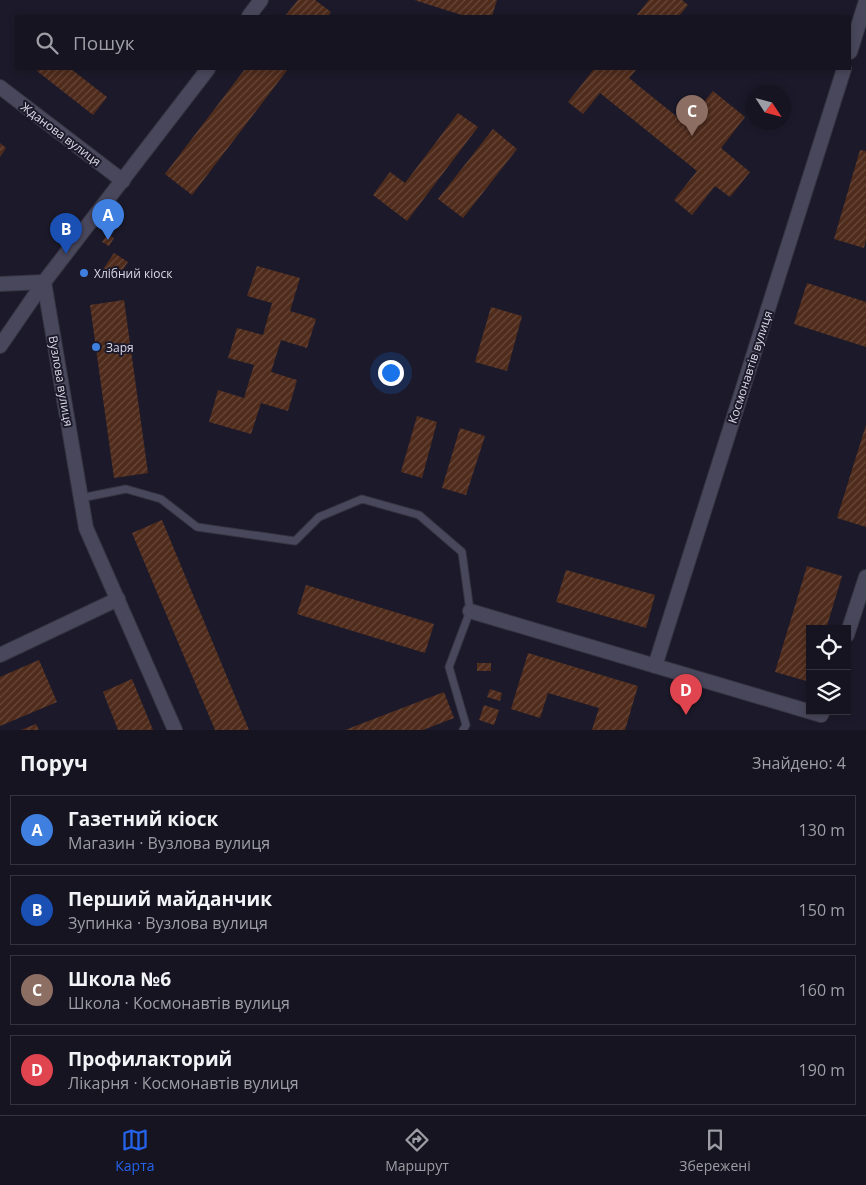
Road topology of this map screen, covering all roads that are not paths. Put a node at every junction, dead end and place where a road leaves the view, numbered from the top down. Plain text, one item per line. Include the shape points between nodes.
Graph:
1 (261, 0) edge
2 (866, 1) edge
3 (250, 15) edge
4 (851, 49) edge
5 (207, 70) edge
6 (844, 70) edge
7 (0, 87) edge
8 (122, 181) junction
9 (44, 282) junction
10 (0, 284) edge
11 (0, 346) edge
12 (81, 498) junction
13 (866, 577) edge
14 (118, 600) junction
15 (470, 611) junction
16 (850, 625) edge
17 (0, 655) edge
18 (655, 666) junction
19 (806, 708) edge
20 (175, 730) edge
21 (463, 730) edge

1 - 3 street
2 - 4 street
5 - 8 street
6 - 18 street, Космонавтів вулиця
7 - 8 street, Жданова вулиця
8 - 9 street
9 - 10 street
9 - 11 street
9 - 12 street, Вузлова вулиця
12 - 14 street, Вузлова вулиця via 86,528
12 - 15 lane via 126,489 161,499 198,527 296,541 319,517 362,499 419,515 462,552
13 - 16 street
14 - 17 street
14 - 20 street, Вузлова вулиця
15 - 18 street
15 - 21 lane via 449,666 466,725
18 - 19 street

